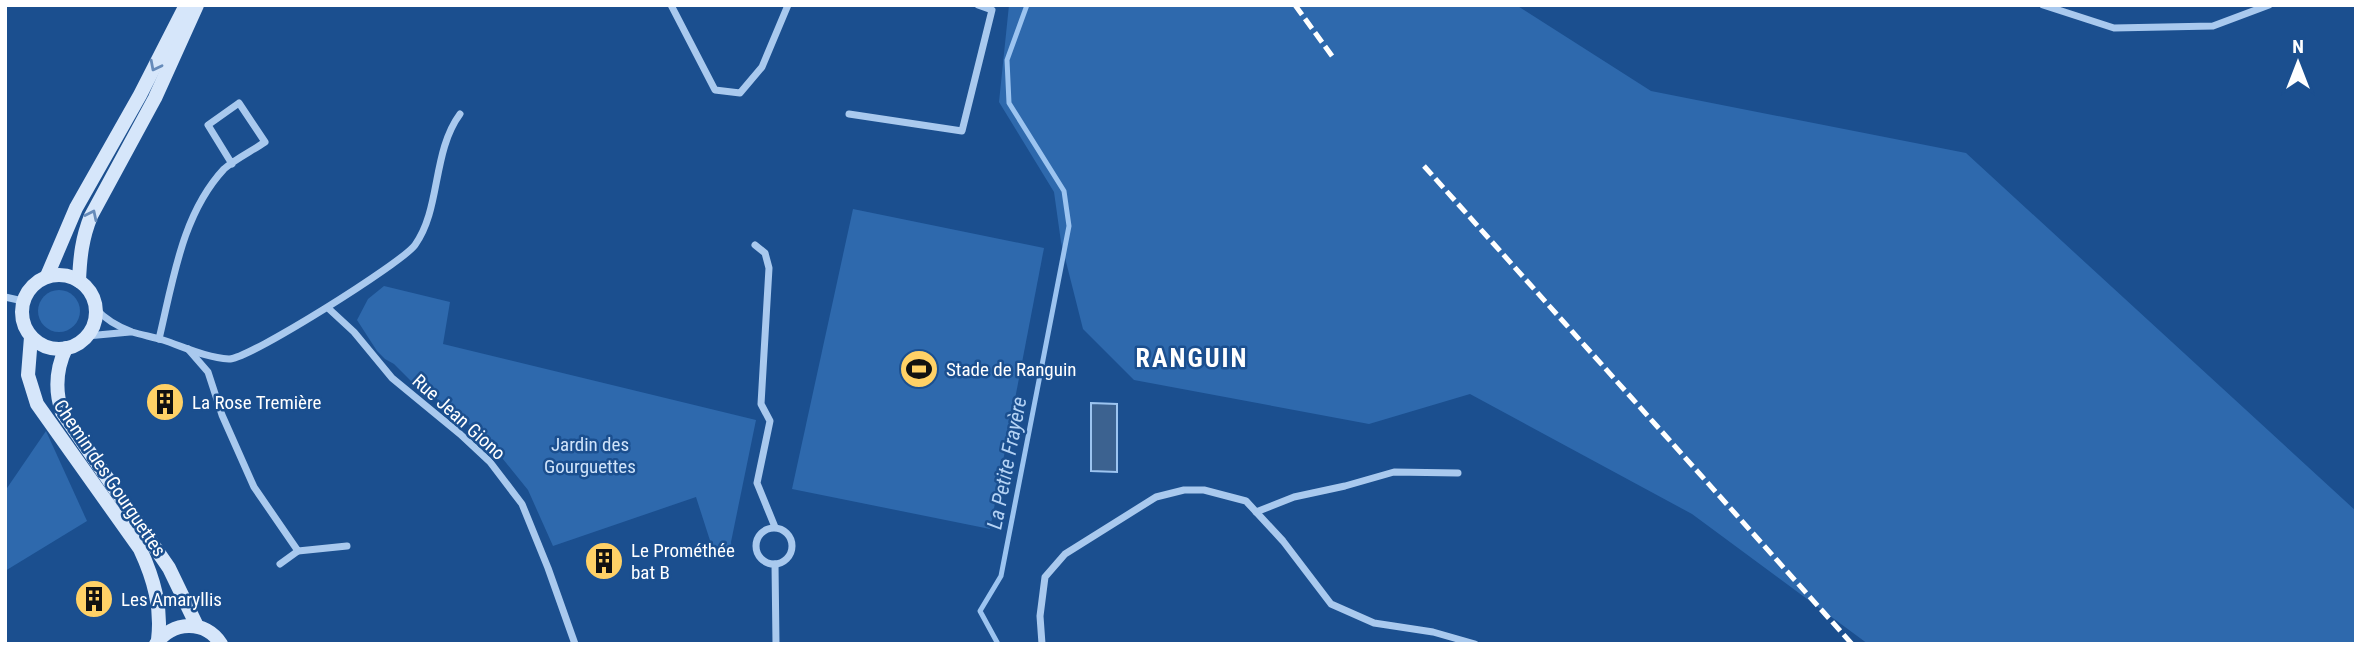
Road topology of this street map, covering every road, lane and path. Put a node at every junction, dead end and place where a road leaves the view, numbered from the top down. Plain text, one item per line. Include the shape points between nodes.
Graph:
1 (186, 5) edge
2 (197, 5) edge
3 (671, 5) edge
4 (788, 5) edge
5 (978, 5) edge
6 (2042, 5) edge
7 (2269, 5) edge
8 (460, 114) dead end
9 (849, 114) dead end
10 (232, 163) junction
11 (755, 245) dead end
12 (47, 276) junction
13 (79, 281) junction
14 (5, 297) edge
15 (23, 301) junction
16 (328, 308) junction
17 (96, 309) junction
18 (131, 332) junction
19 (87, 336) junction
20 (31, 337) junction
21 (159, 339) junction
22 (66, 348) junction
23 (188, 348) junction
24 (1458, 473) dead end
25 (1256, 512) junction
26 (775, 527) junction
27 (346, 546) dead end
28 (298, 551) junction
29 (280, 564) dead end
30 (775, 564) junction
31 (197, 626) junction
32 (157, 642) edge
33 (221, 644) edge
34 (575, 644) edge
35 (776, 644) edge
36 (1042, 644) edge
37 (1475, 644) edge

1 -> 12 main road via 76,208
13 -> 2 main road via 83,235 91,216 155,98
3 - 4 street via 715,90 740,93 762,67
5 - 9 street via 992,10 962,131
6 - 7 street via 2114,28 2213,26
8 - 16 street via 448,130 423,231 413,247
10 - 10 street via 265,142 239,103 208,125
10 - 21 street via 200,201 178,259
11 - 26 street via 765,253 769,268 761,404 770,421 757,483
12 - 13 main road
12 - 15 main road via 28,290
13 - 17 main road via 88,288
14 - 15 street
15 - 20 main road via 22,318
16 - 23 street via 232,359
16 - 34 street, Rue Jean Giono via 391,378 490,462 522,504
17 - 18 street
17 - 19 main road
18 - 19 street
18 - 21 street
19 - 22 main road
20 - 22 main road via 53,349
20 - 32 main road, Chemin des Gourguettes via 28,375 37,404 141,549 152,574 160,612
21 - 23 street
22 - 31 main road, Chemin des Gourguettes via 57,395 62,412 169,568
23 - 28 street via 208,372 254,487
24 - 25 street via 1394,472 1294,497
25 - 36 street via 1245,500 1184,490 1156,498 1104,528 1065,554 1045,577
25 - 37 street via 1331,604 1374,623
26 - 30 street via 786,531 793,547 788,558
26 - 30 street via 764,531 756,546 760,557
27 - 28 street
28 - 29 street
30 - 35 street
31 - 32 main road via 176,628
31 - 33 main road

